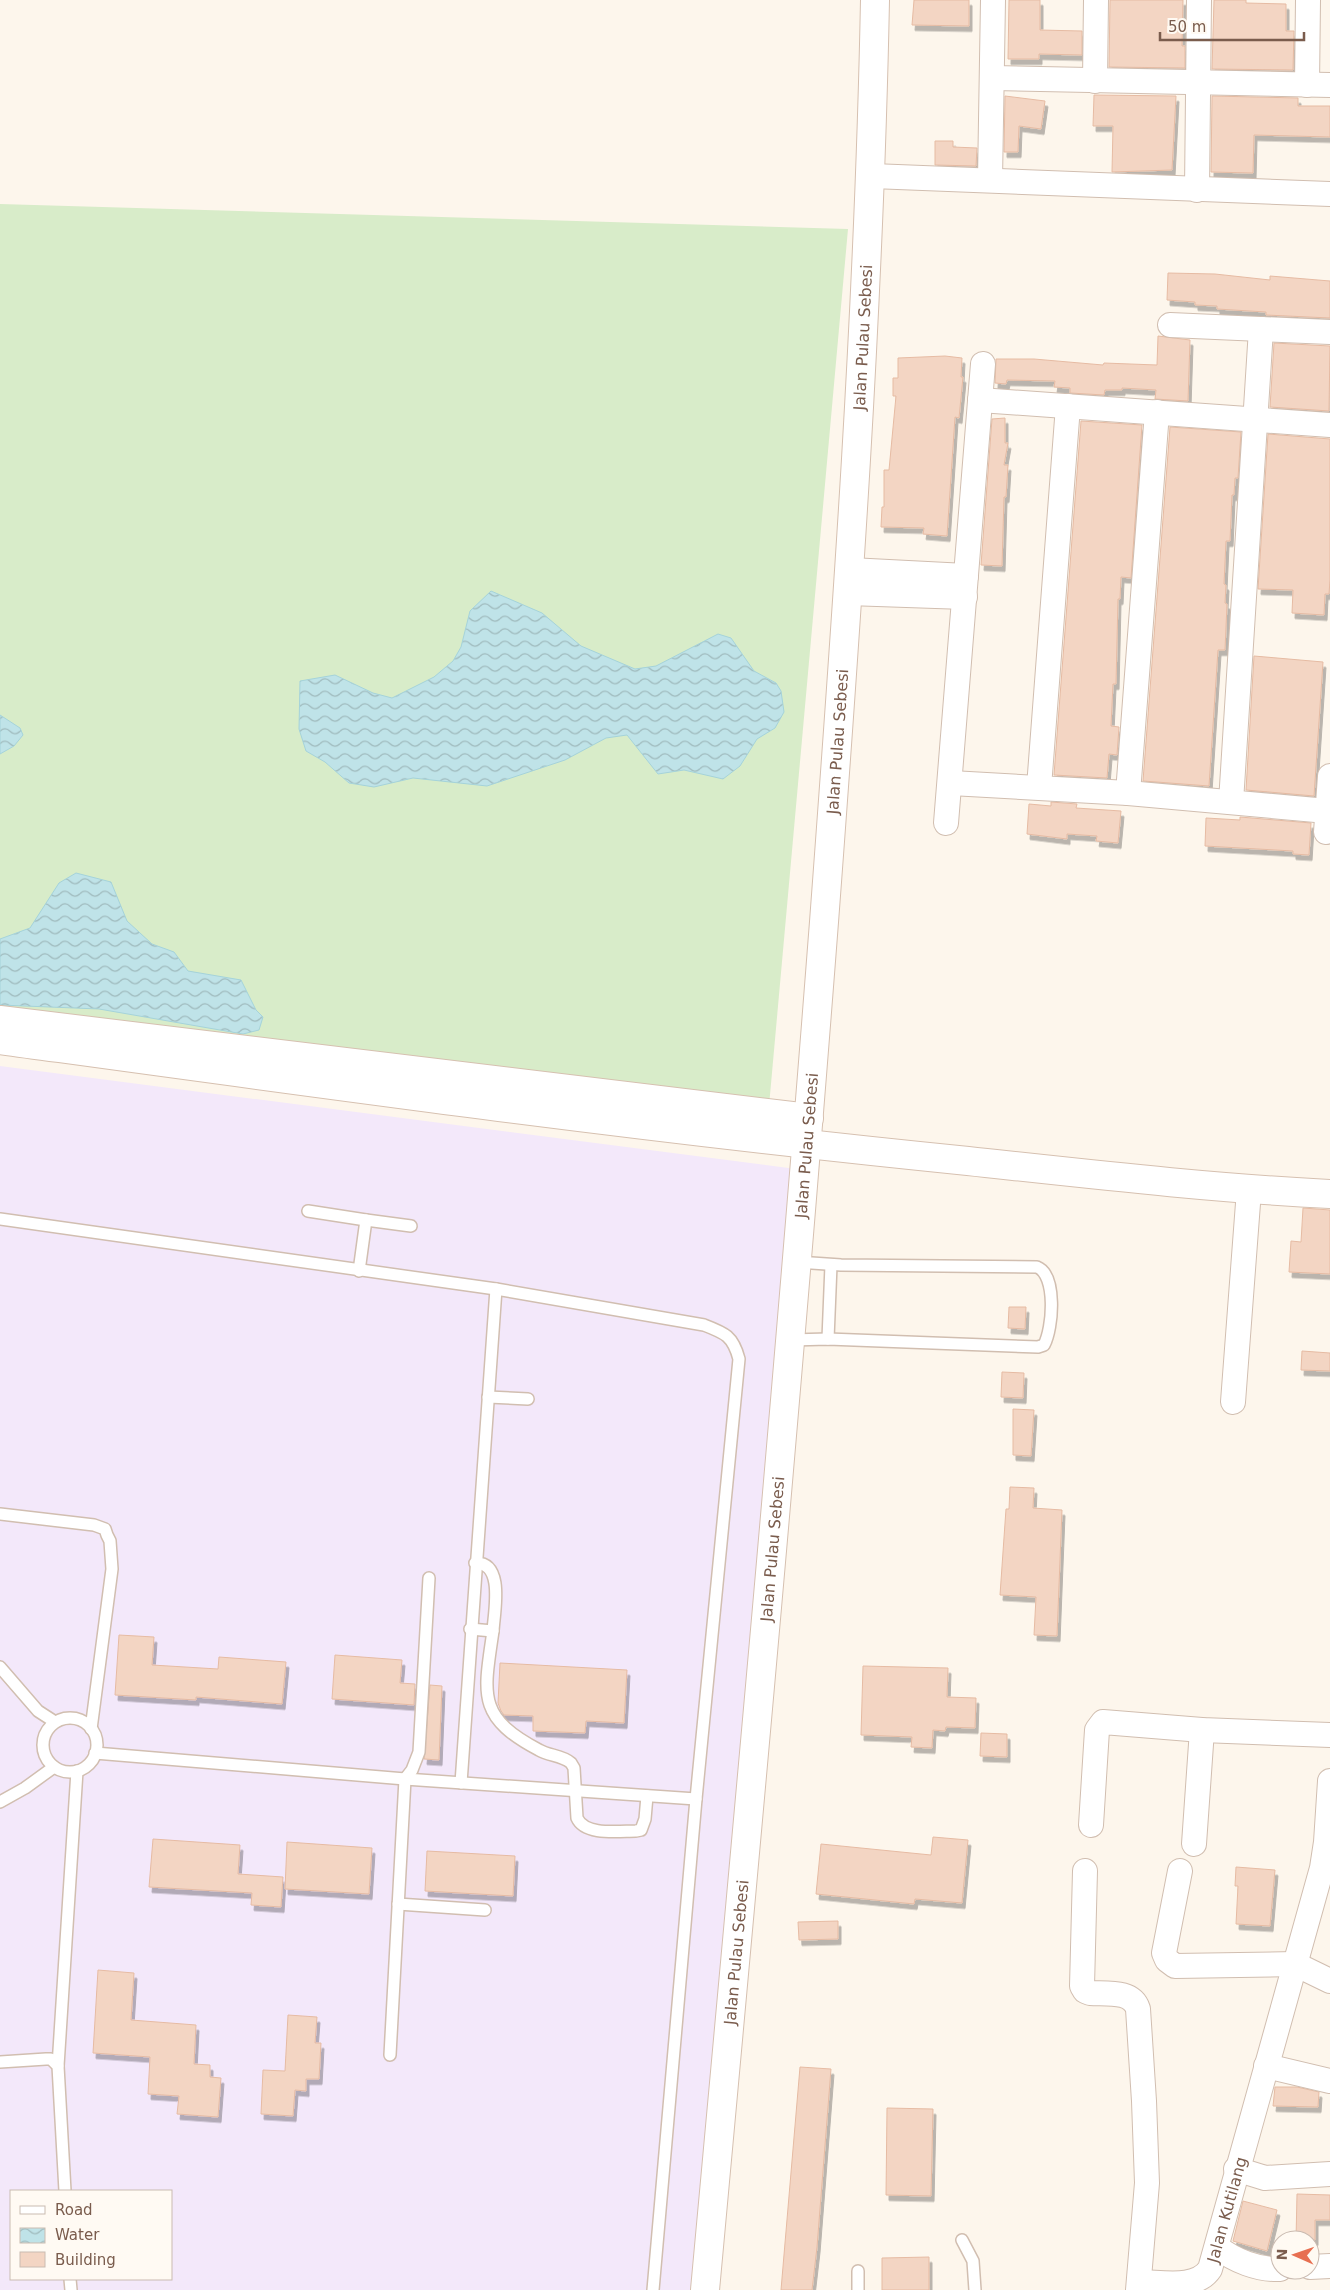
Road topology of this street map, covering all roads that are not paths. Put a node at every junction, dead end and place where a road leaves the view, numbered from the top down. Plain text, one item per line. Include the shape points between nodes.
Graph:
1 (875, 0) edge
2 (993, 0) edge
3 (1096, 0) edge
4 (1199, 0) edge
5 (1308, 0) edge
6 (993, 78) junction
7 (1095, 81) junction
8 (1198, 83) junction
9 (1318, 85) edge
10 (872, 176) junction
11 (990, 180) junction
12 (1197, 190) junction
13 (1330, 194) edge
14 (1170, 325) dead end
15 (1262, 329) junction
16 (1330, 332) edge
17 (983, 364) dead end
18 (980, 400) junction
19 (1068, 406) junction
20 (1157, 412) junction
21 (1255, 419) junction
22 (1330, 425) edge
23 (849, 582) junction
24 (965, 587) junction
25 (1330, 776) edge
26 (951, 783) junction
27 (1039, 787) junction
28 (1128, 793) junction
29 (1231, 802) junction
30 (946, 823) dead end
31 (0, 1020) edge
32 (0, 1040) edge
33 (809, 1118) junction
34 (806, 1145) junction
35 (1249, 1190) junction
36 (1330, 1194) edge
37 (308, 1211) dead end
38 (0, 1219) edge
39 (366, 1220) junction
40 (412, 1226) dead end
41 (797, 1262) junction
42 (831, 1265) junction
43 (359, 1271) junction
44 (496, 1289) junction
45 (828, 1339) junction
46 (790, 1340) junction
47 (488, 1397) junction
48 (528, 1399) dead end
49 (1233, 1402) dead end
50 (0, 1514) edge
51 (475, 1563) junction
52 (430, 1578) dead end
53 (470, 1629) junction
54 (493, 1631) junction
55 (0, 1668) edge
56 (55, 1722) junction
57 (91, 1729) junction
58 (1202, 1730) junction
59 (1330, 1735) edge
60 (95, 1753) junction
61 (54, 1767) junction
62 (77, 1771) junction
63 (405, 1779) junction
64 (1330, 1781) edge
65 (461, 1783) junction
66 (576, 1790) junction
67 (647, 1796) junction
68 (696, 1799) junction
69 (0, 1802) edge
70 (1091, 1824) dead end
71 (1194, 1844) dead end
72 (1326, 1870) edge
73 (1085, 1871) dead end
74 (1180, 1871) dead end
75 (398, 1904) junction
76 (485, 1910) dead end
77 (1295, 1964) junction
78 (1330, 1981) edge
79 (390, 2055) dead end
80 (0, 2062) edge
81 (58, 2066) junction
82 (1266, 2066) junction
83 (1330, 2081) edge
84 (1236, 2170) junction
85 (1330, 2174) edge
86 (65, 2190) edge
87 (962, 2240) dead end
88 (1217, 2247) junction
89 (1270, 2270) edge
90 (858, 2271) dead end
91 (1139, 2286) edge
92 (653, 2290) edge
93 (706, 2290) edge
94 (858, 2290) edge
95 (976, 2290) edge

1 - 10 street, Jalan Pulau Sebesi
2 - 6 street
3 - 7 street
4 - 8 street
5 - 9 street
6 - 7 street
6 - 11 street
7 - 8 street
8 - 9 street
8 - 12 street
10 - 11 street
10 - 23 street, Jalan Pulau Sebesi
11 - 12 street
12 - 13 street
14 - 15 street
15 - 16 street
15 - 21 street
17 - 18 street
18 - 19 street
18 - 24 street
19 - 20 street
19 - 27 street
20 - 21 street
20 - 28 street
21 - 22 street
21 - 29 street
23 - 24 street
23 - 33 street, Jalan Pulau Sebesi
24 - 26 street
25 - 29 street via 1327,821
26 - 27 street
26 - 30 street
27 - 28 street
28 - 29 street
31 - 33 street
32 - 34 street
33 - 34 street, Jalan Pulau Sebesi
34 - 35 street
34 - 41 street, Jalan Pulau Sebesi
35 - 36 street
35 - 49 street
37 - 39 lane
38 - 43 lane
39 - 40 lane
39 - 43 lane
41 - 42 lane
41 - 46 street, Jalan Pulau Sebesi
42 - 45 lane
42 - 45 lane via 1037,1267 1044,1270 1048,1279 1051,1323 1049,1337 1038,1347
43 - 44 lane
44 - 47 lane
44 - 68 lane via 704,1325 723,1332 735,1344 739,1359
45 - 46 lane
46 - 93 street, Jalan Pulau Sebesi
47 - 48 lane
47 - 51 lane
50 - 57 lane via 94,1524 108,1534 112,1569
51 - 53 lane
51 - 54 lane via 490,1568 495,1579
52 - 63 lane via 419,1752
53 - 54 lane
53 - 65 lane
54 - 66 lane via 486,1686 493,1715 521,1740 571,1763
55 - 56 lane via 38,1712
56 - 57 lane via 73,1718
56 - 61 lane via 48,1729 43,1743 45,1756
57 - 60 lane
58 - 59 street
58 - 70 street via 1103,1722 1097,1730
58 - 71 street
60 - 62 lane via 91,1761
60 - 63 lane
61 - 62 lane
61 - 69 lane
62 - 81 lane
63 - 65 lane
63 - 75 lane
64 - 72 street, Jalan Kutilang
65 - 66 lane
66 - 67 lane
66 - 67 lane via 577,1818 584,1828 590,1829 641,1830
67 - 68 lane
68 - 92 lane
72 - 77 street, Jalan Kutilang
73 - 91 street, Jalan Kutilang via 1082,1986 1090,1993 1128,1996 1138,2009 1147,2183
74 - 77 street via 1164,1953 1171,1964
75 - 76 lane
75 - 79 lane
77 - 78 street
77 - 82 street, Jalan Kutilang
80 - 81 lane via 46,2059
81 - 86 lane
82 - 83 street
82 - 84 street, Jalan Kutilang
84 - 85 street via 1265,2178
84 - 88 street, Jalan Kutilang
87 - 95 lane via 973,2261
88 - 89 street via 1242,2262
88 - 91 street, Jalan Kutilang via 1210,2269 1198,2281
90 - 94 lane

